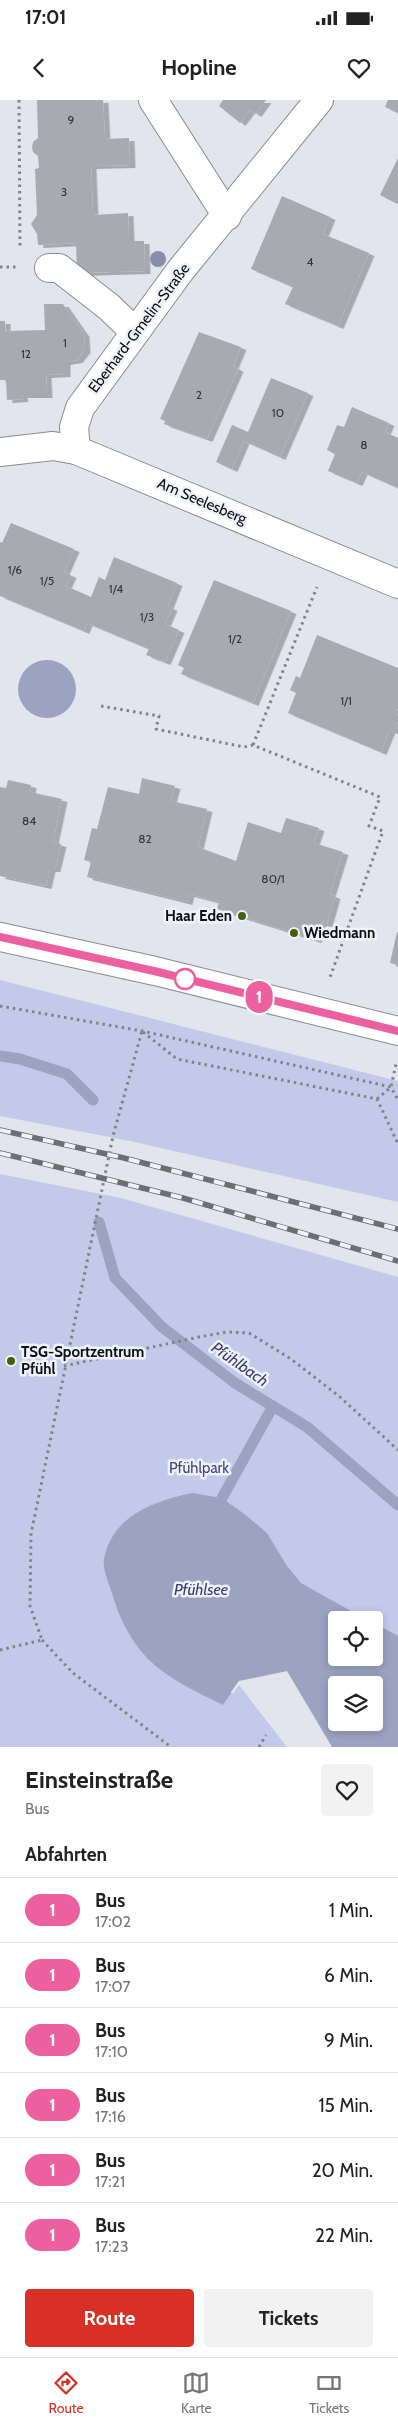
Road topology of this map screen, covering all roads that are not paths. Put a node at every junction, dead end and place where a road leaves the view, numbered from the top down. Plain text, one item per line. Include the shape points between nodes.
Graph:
1 (153, 100) edge
2 (319, 100) edge
3 (227, 216) junction
4 (49, 268) dead end
5 (135, 332) junction
6 (76, 450) junction
7 (0, 452) edge
8 (398, 584) edge
9 (0, 937) edge
10 (398, 1031) edge

1 - 3 street
2 - 3 street, Eberhard-Gmelin-Straße
3 - 5 street, Eberhard-Gmelin-Straße
4 - 5 street via 59,268
5 - 6 street, Eberhard-Gmelin-Straße via 80,408 74,427
6 - 7 street, Am Seelesberg via 53,446
6 - 8 street, Am Seelesberg
9 - 10 street

